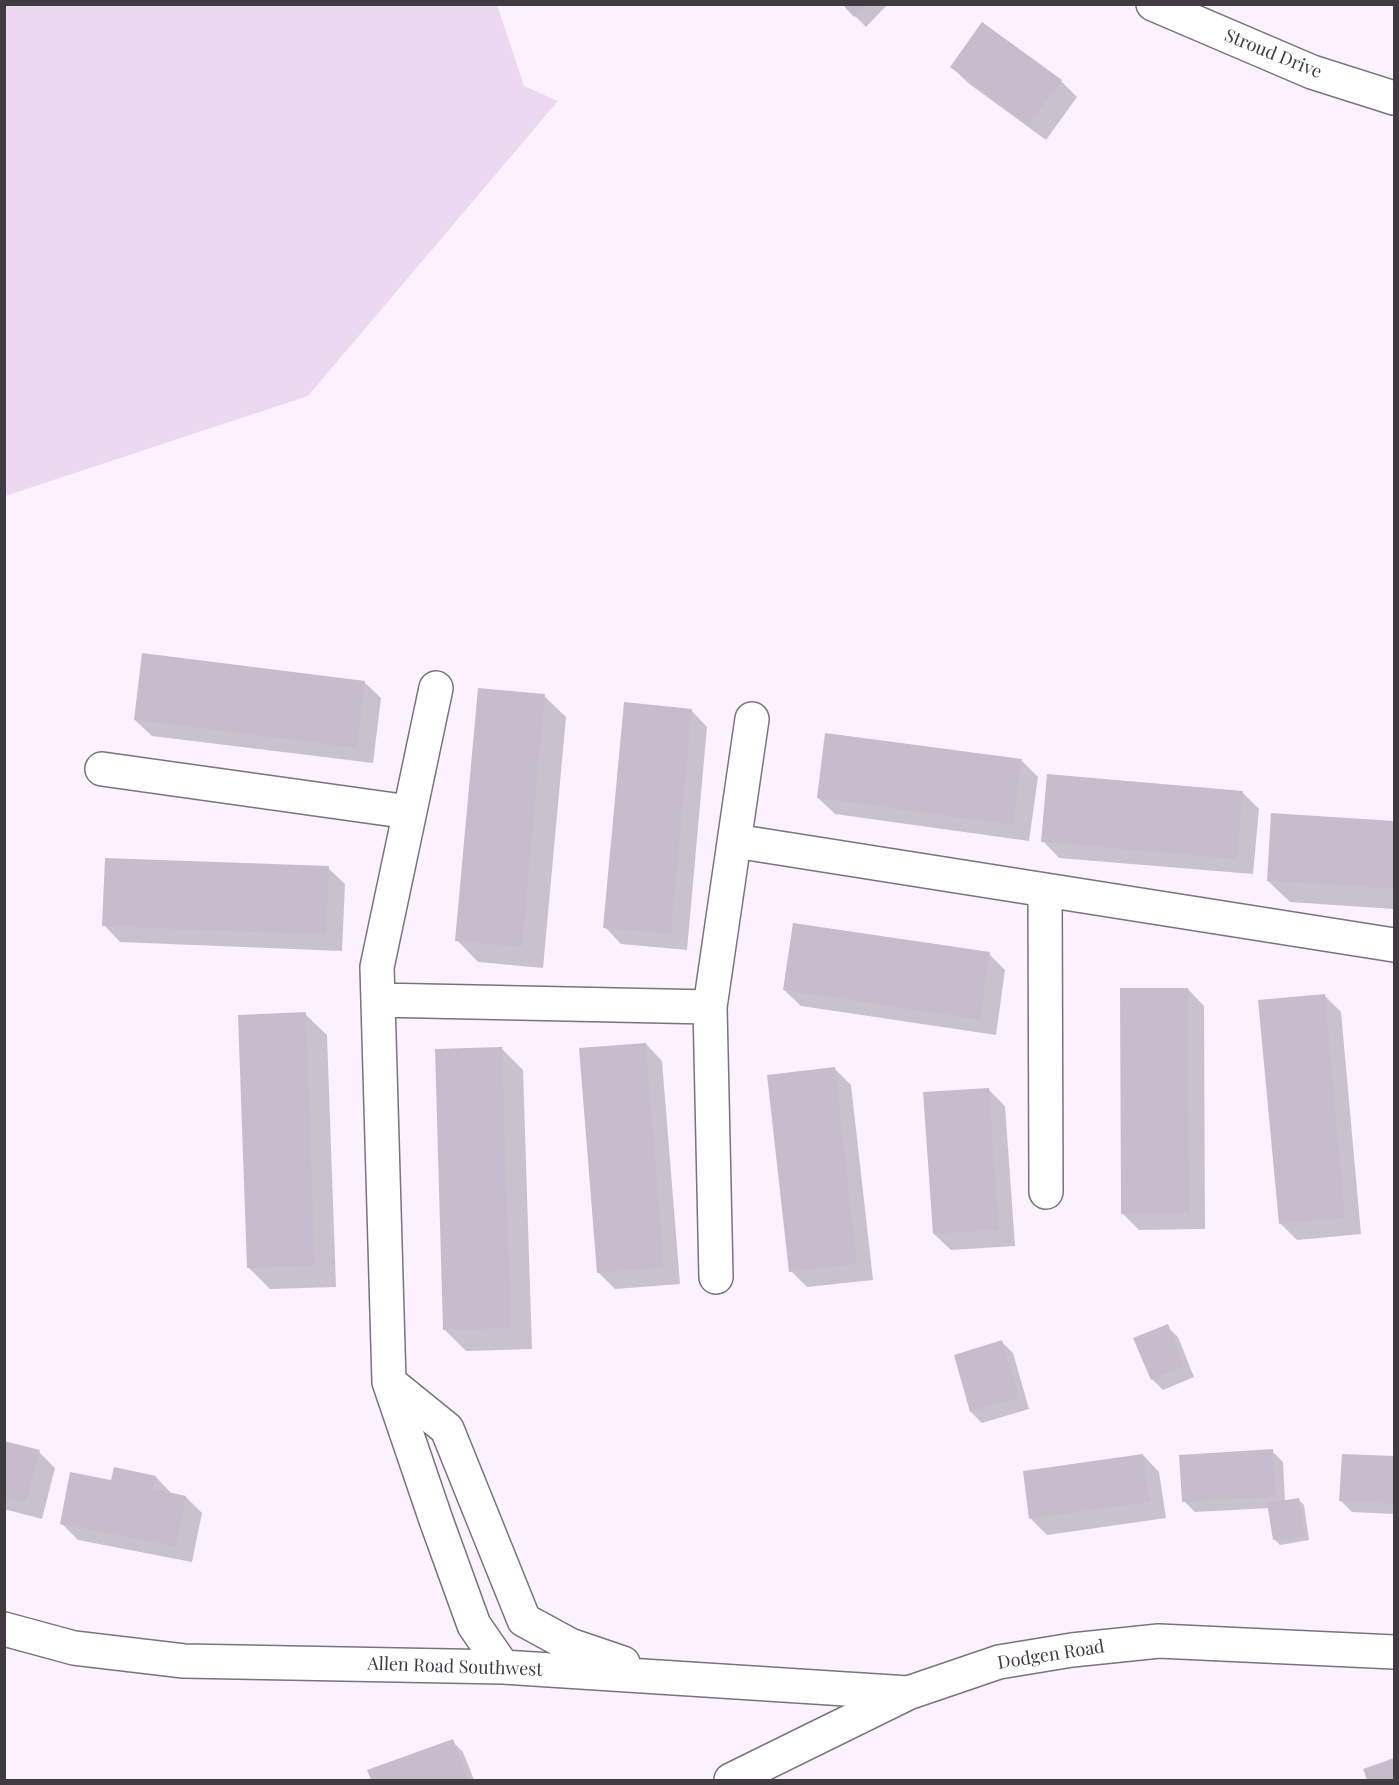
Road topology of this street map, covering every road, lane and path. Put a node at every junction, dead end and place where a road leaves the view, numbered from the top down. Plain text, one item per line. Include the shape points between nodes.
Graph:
1 (1153, 4) edge
2 (1395, 98) edge
3 (436, 688) dead end
4 (752, 719) dead end
5 (102, 769) dead end
6 (409, 812) junction
7 (735, 841) junction
8 (1045, 890) junction
9 (1395, 945) edge
10 (378, 1000) junction
11 (710, 1007) junction
12 (1046, 1192) dead end
13 (716, 1276) dead end
14 (389, 1382) junction
15 (478, 1508) junction
16 (436, 1520) junction
17 (524, 1620) junction
18 (4, 1629) edge
19 (1395, 1652) edge
20 (503, 1667) junction
21 (663, 1678) junction
22 (908, 1693) junction
23 (731, 1780) edge

1 - 2 street, Stroud Drive via 1312,72
3 - 6 street
4 - 7 street
5 - 6 street
6 - 10 street via 376,967
7 - 8 street
7 - 11 street
8 - 9 street
8 - 12 street
10 - 11 street
10 - 14 street
11 - 13 street
14 - 15 street via 447,1429
14 - 16 street
15 - 16 street
15 - 17 street
16 - 20 street via 474,1625
17 - 20 street
17 - 21 street via 570,1646
18 - 20 street, Allen Road Southwest via 74,1648 184,1661
19 - 22 street, Dodgen Road via 1159,1641 999,1662
20 - 21 street, Allen Road Southwest
21 - 22 street, Allen Road Southwest
22 - 23 street, Dodgen Road

